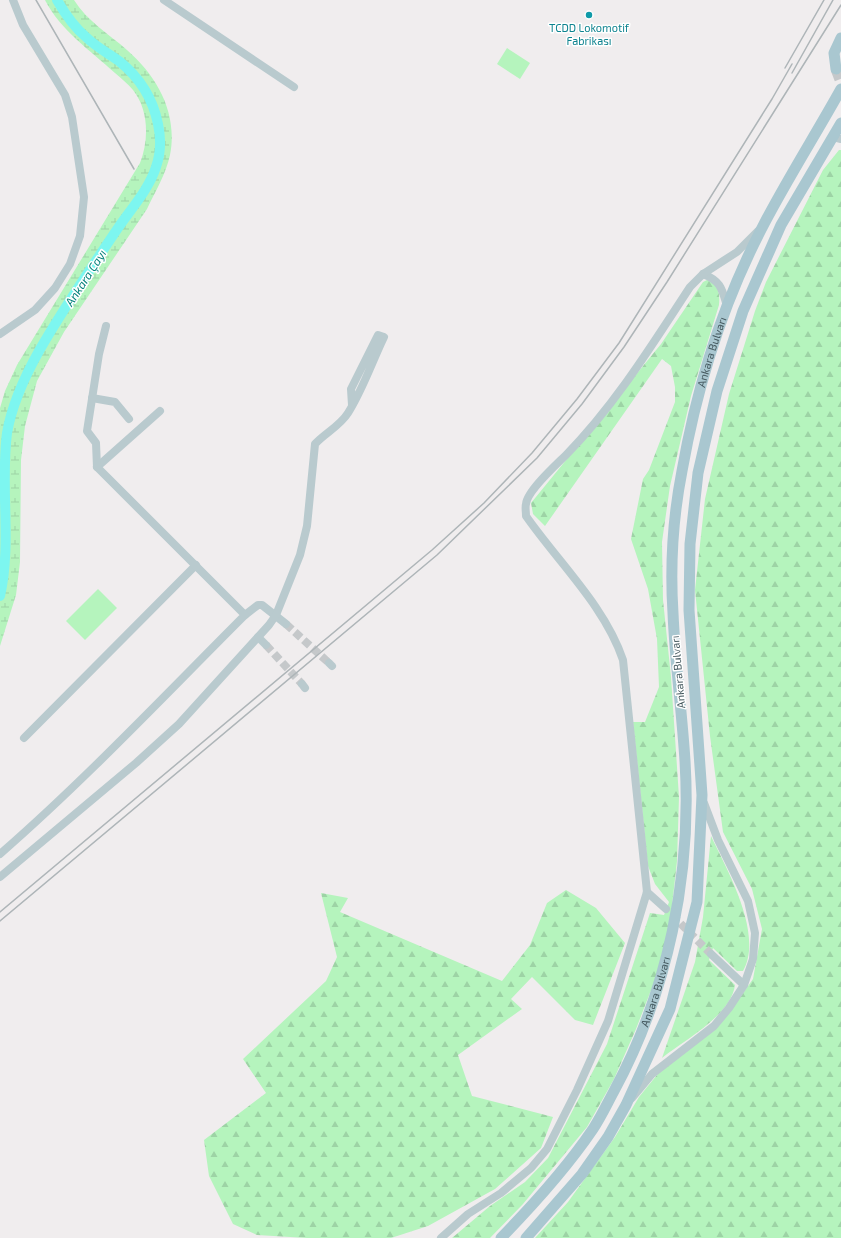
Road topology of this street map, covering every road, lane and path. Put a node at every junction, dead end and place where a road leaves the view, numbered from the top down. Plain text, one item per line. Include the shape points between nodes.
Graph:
1 (13, 0) edge
2 (164, 0) edge
3 (841, 38) edge
4 (836, 69) tunnel mouth
5 (294, 87) dead end
6 (841, 89) edge
7 (841, 122) edge
8 (837, 138) edge
9 (763, 225) junction
10 (703, 274) junction
11 (727, 306) junction
12 (106, 326) dead end
13 (0, 334) edge
14 (92, 398) junction
15 (352, 405) junction
16 (160, 411) dead end
17 (129, 419) dead end
18 (97, 467) junction
19 (196, 566) junction
20 (245, 614) junction
21 (276, 615) junction
22 (286, 624) tunnel mouth
23 (258, 637) junction
24 (266, 645) tunnel mouth
25 (24, 738) dead end
26 (702, 795) junction
27 (0, 854) edge
28 (0, 877) edge
29 (647, 892) junction
30 (666, 909) tunnel mouth
31 (711, 954) tunnel mouth
32 (744, 985) junction
33 (626, 1105) junction
34 (441, 1238) edge
35 (501, 1238) edge
36 (526, 1238) edge

1 - 13 street via 23,25 65,95 72,117 82,176 84,211 75,252 55,288 35,310
2 - 5 street
3 - 4 main road via 834,53
6 - 9 main road, Ankara Bulvarı
7 - 8 main road, Ankara Bulvarı
8 - 26 main road, Ankara Bulvarı via 781,225 742,311 718,391 698,473 690,544 689,610
9 - 10 street via 737,252
9 - 11 main road, Ankara Bulvarı
10 - 11 street via 715,279 722,288
10 - 29 street via 690,287 602,413 536,486 526,502 526,516 607,625 618,644 623,660
11 - 35 main road, Ankara Bulvarı via 697,402 681,472 673,543 672,612 685,765 685,831 680,898 654,1003 628,1066 595,1127 549,1188
12 - 14 street
14 - 17 street via 115,402
14 - 18 street via 87,431 96,443
15 - 15 street via 352,389 378,334 384,337
15 - 21 street via 348,414 315,444 307,526 300,555
16 - 18 street
18 - 19 street
19 - 20 street
19 - 25 street
20 - 21 street via 258,605
20 - 27 street via 110,751
21 - 22 street
21 - 23 street
23 - 24 street
23 - 28 street via 179,724
26 - 32 street via 718,840 748,901 755,933 753,959
26 - 33 main road, Ankara Bulvarı via 697,902 670,1009
29 - 30 street
29 - 34 street via 608,1021 547,1148 531,1168 501,1193 468,1214
31 - 32 street
32 - 33 street via 714,1026 652,1074
33 - 36 main road, Ankara Bulvarı via 608,1137 582,1174

